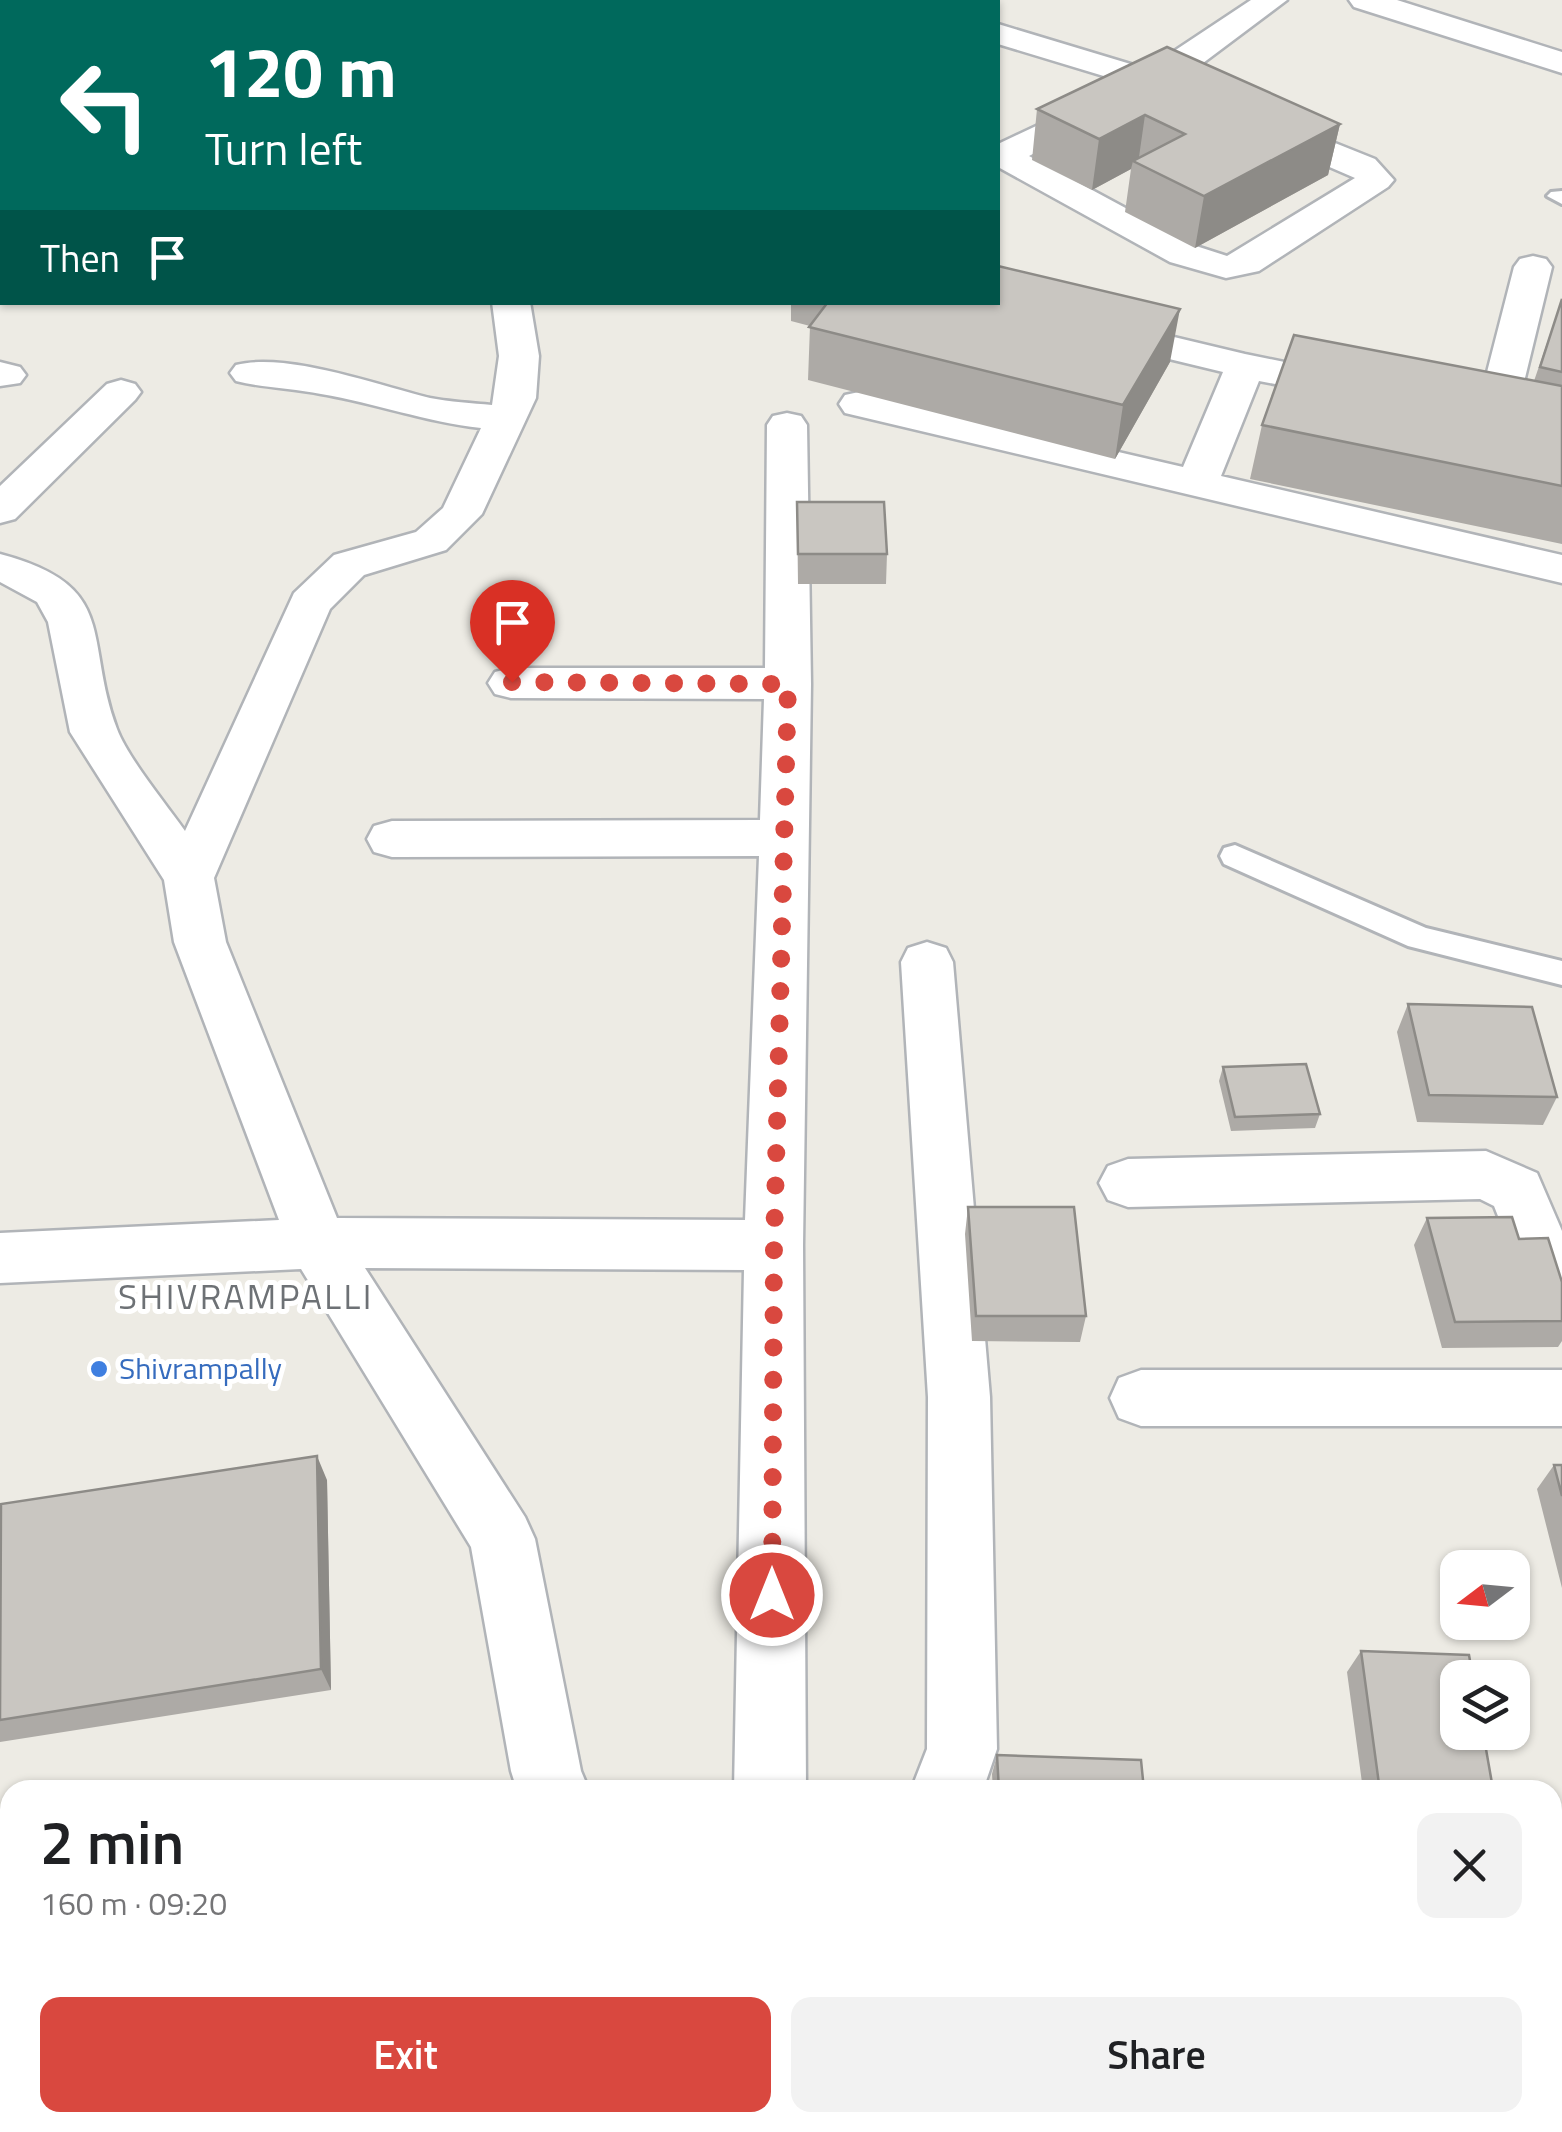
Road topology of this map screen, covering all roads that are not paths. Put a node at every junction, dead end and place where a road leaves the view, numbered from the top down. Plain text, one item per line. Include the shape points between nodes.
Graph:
1 (1271, 0) edge
2 (1365, 0) edge
3 (1000, 35) edge
4 (1562, 63) edge
5 (1150, 80) junction
6 (1186, 95) edge
7 (1240, 117) edge
8 (1000, 155) edge
9 (1153, 193) edge
10 (1111, 214) junction
11 (1533, 267) dead end
12 (512, 305) edge
13 (991, 305) edge
14 (1245, 366) junction
15 (250, 373) dead end
16 (121, 392) dead end
17 (1380, 392) edge
18 (859, 404) dead end
19 (1457, 408) edge
20 (506, 419) junction
21 (787, 425) dead end
22 (1196, 484) junction
23 (0, 510) edge
24 (0, 568) edge
25 (1562, 568) edge
26 (512, 682) dead end
27 (788, 684) junction
28 (784, 838) junction
29 (392, 839) dead end
30 (1236, 856) dead end
31 (189, 878) junction
32 (927, 962) dead end
33 (1562, 974) edge
34 (1128, 1182) dead end
35 (317, 1243) junction
36 (774, 1244) junction
37 (0, 1258) edge
38 (1562, 1307) edge
39 (1142, 1398) dead end
40 (1562, 1398) edge
41 (549, 1780) edge
42 (770, 1780) edge
43 (951, 1780) edge

1 - 5 street
2 - 4 street
3 - 5 street
5 - 6 street
5 - 8 street
7 - 10 street via 1363,166 1376,180 1246,263 1226,267 1183,254
8 - 10 street
9 - 10 street
11 - 19 street via 1512,418
12 - 20 street via 519,356 516,398
13 - 14 street
14 - 17 street
14 - 22 street
15 - 20 street
16 - 23 street
18 - 22 street
20 - 31 street via 461,514 431,542 349,565 310,604
21 - 27 street
22 - 25 street
24 - 31 street via 54,593 71,622 94,732
26 - 27 street
27 - 28 street
28 - 29 street
28 - 36 street
30 - 33 lane via 1418,938
31 - 35 street via 200,942
32 - 43 street via 959,1398 962,1749
34 - 38 street via 1486,1174 1517,1190
35 - 36 street
35 - 37 street
35 - 41 street via 502,1539
36 - 42 street
39 - 40 street

